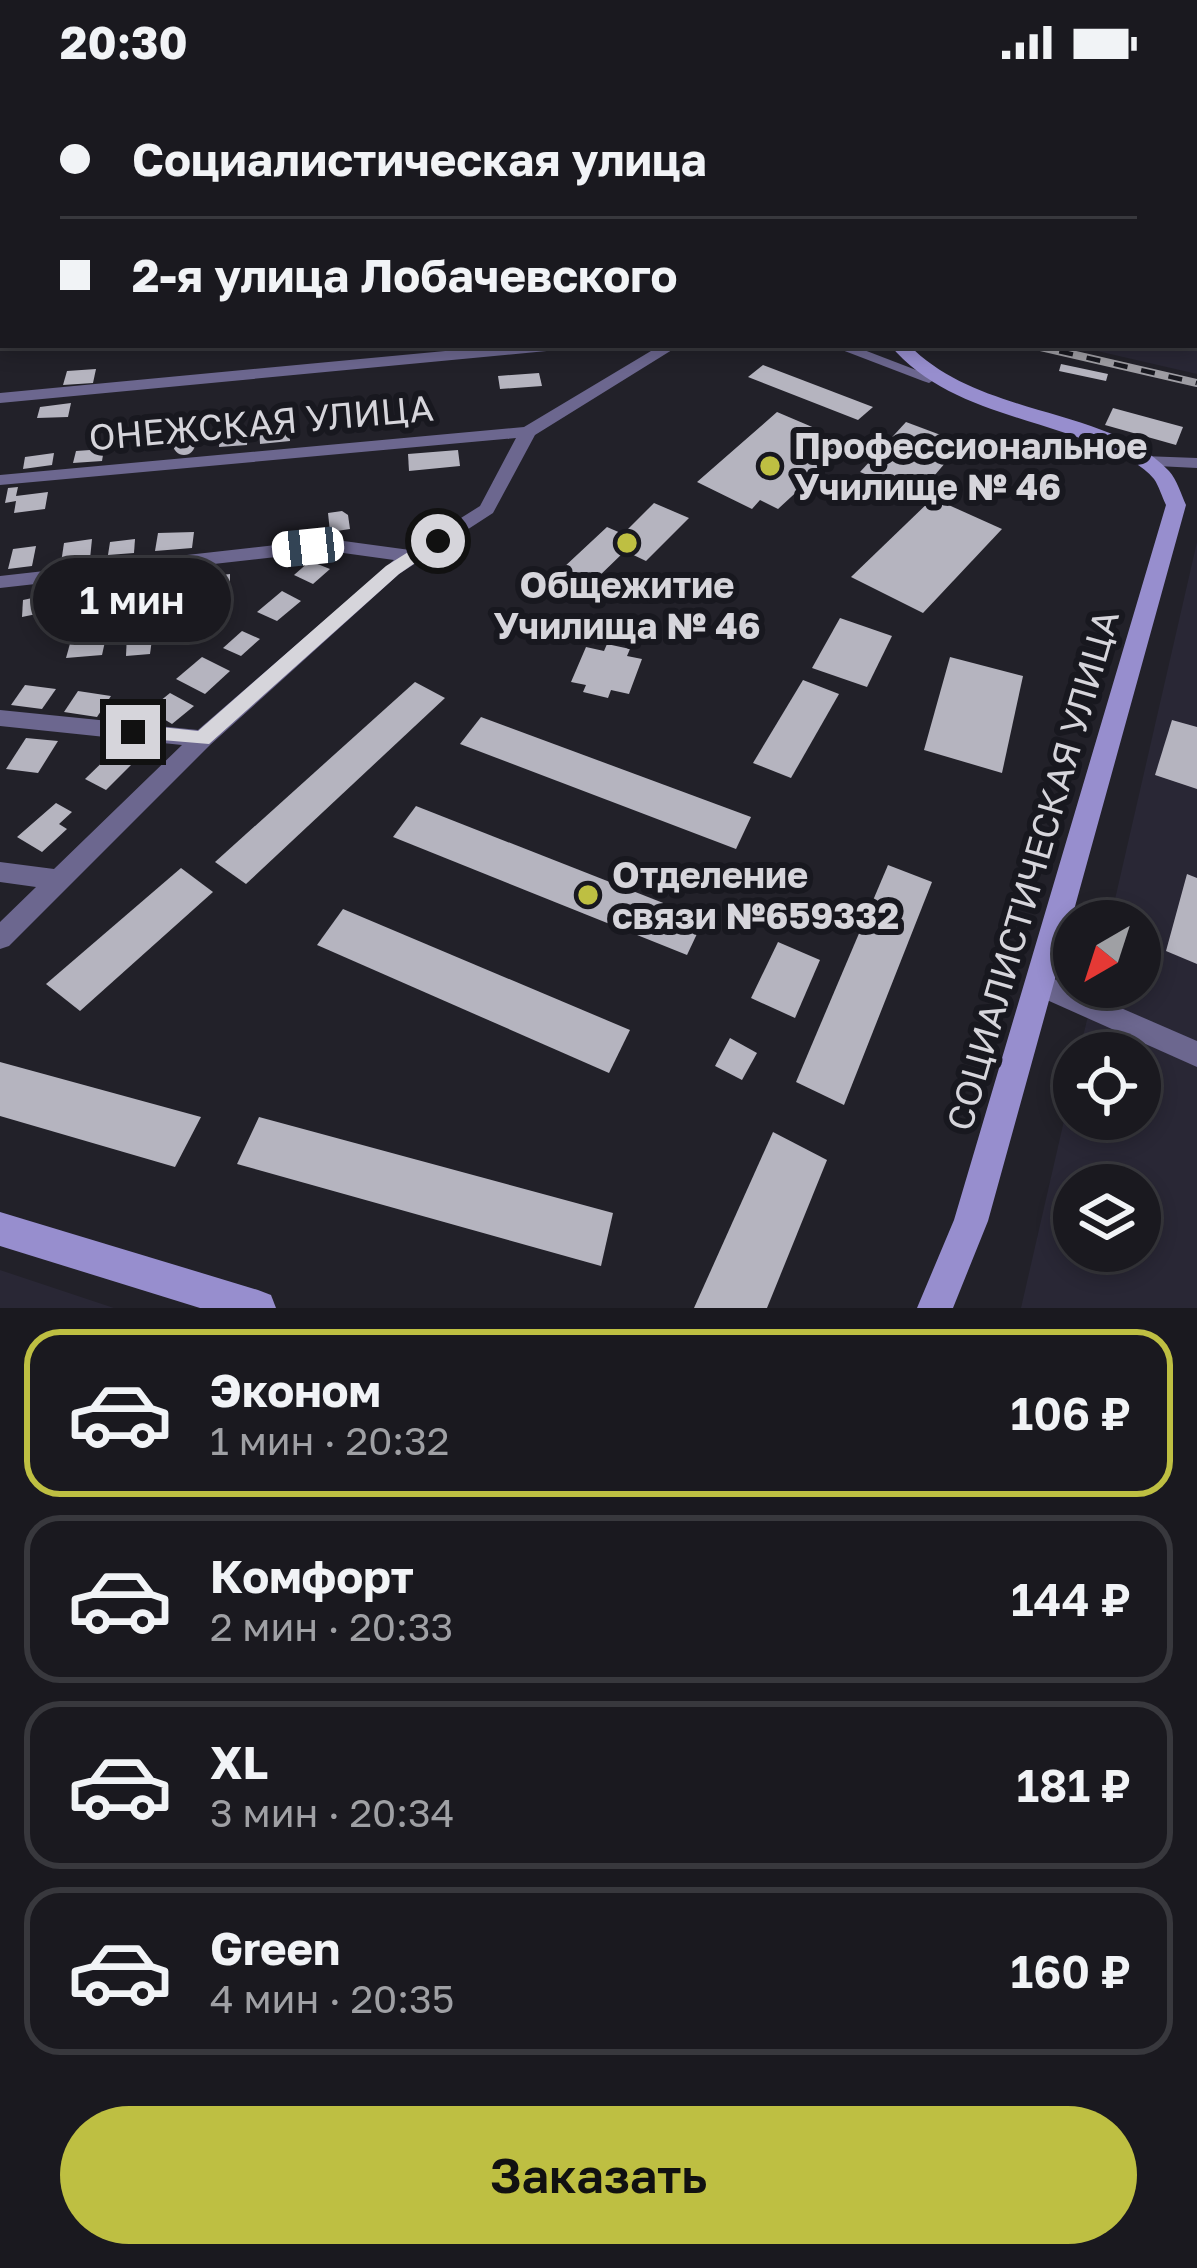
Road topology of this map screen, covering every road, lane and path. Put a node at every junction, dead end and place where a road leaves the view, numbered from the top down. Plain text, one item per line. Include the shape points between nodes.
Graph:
1 (525, 348) edge
2 (667, 348) edge
3 (845, 348) edge
4 (901, 348) edge
5 (929, 378) junction
6 (0, 398) edge
7 (528, 432) junction
8 (1143, 461) junction
9 (1197, 464) edge
10 (0, 480) edge
11 (411, 556) junction
12 (0, 582) edge
13 (0, 718) edge
14 (202, 739) junction
15 (0, 872) edge
16 (57, 880) junction
17 (0, 938) edge
18 (1038, 984) junction
19 (1197, 1054) edge
20 (0, 1229) edge
21 (258, 1308) edge
22 (935, 1308) edge

1 - 6 street
2 - 7 street
3 - 5 street
4 - 5 main road
5 - 8 main road
7 - 10 street, ОНЕЖСКАЯ УЛИЦА
7 - 11 street via 487,509
8 - 9 street
8 - 18 main road, СОЦИАЛИСТИЧЕСКАЯ УЛИЦА via 1171,485 1176,505
11 - 12 street via 329,545
11 - 14 street
13 - 14 street
14 - 16 street
15 - 16 street
16 - 17 street
18 - 19 street
18 - 22 main road, СОЦИАЛИСТИЧЕСКАЯ УЛИЦА via 971,1221
20 - 21 main road

